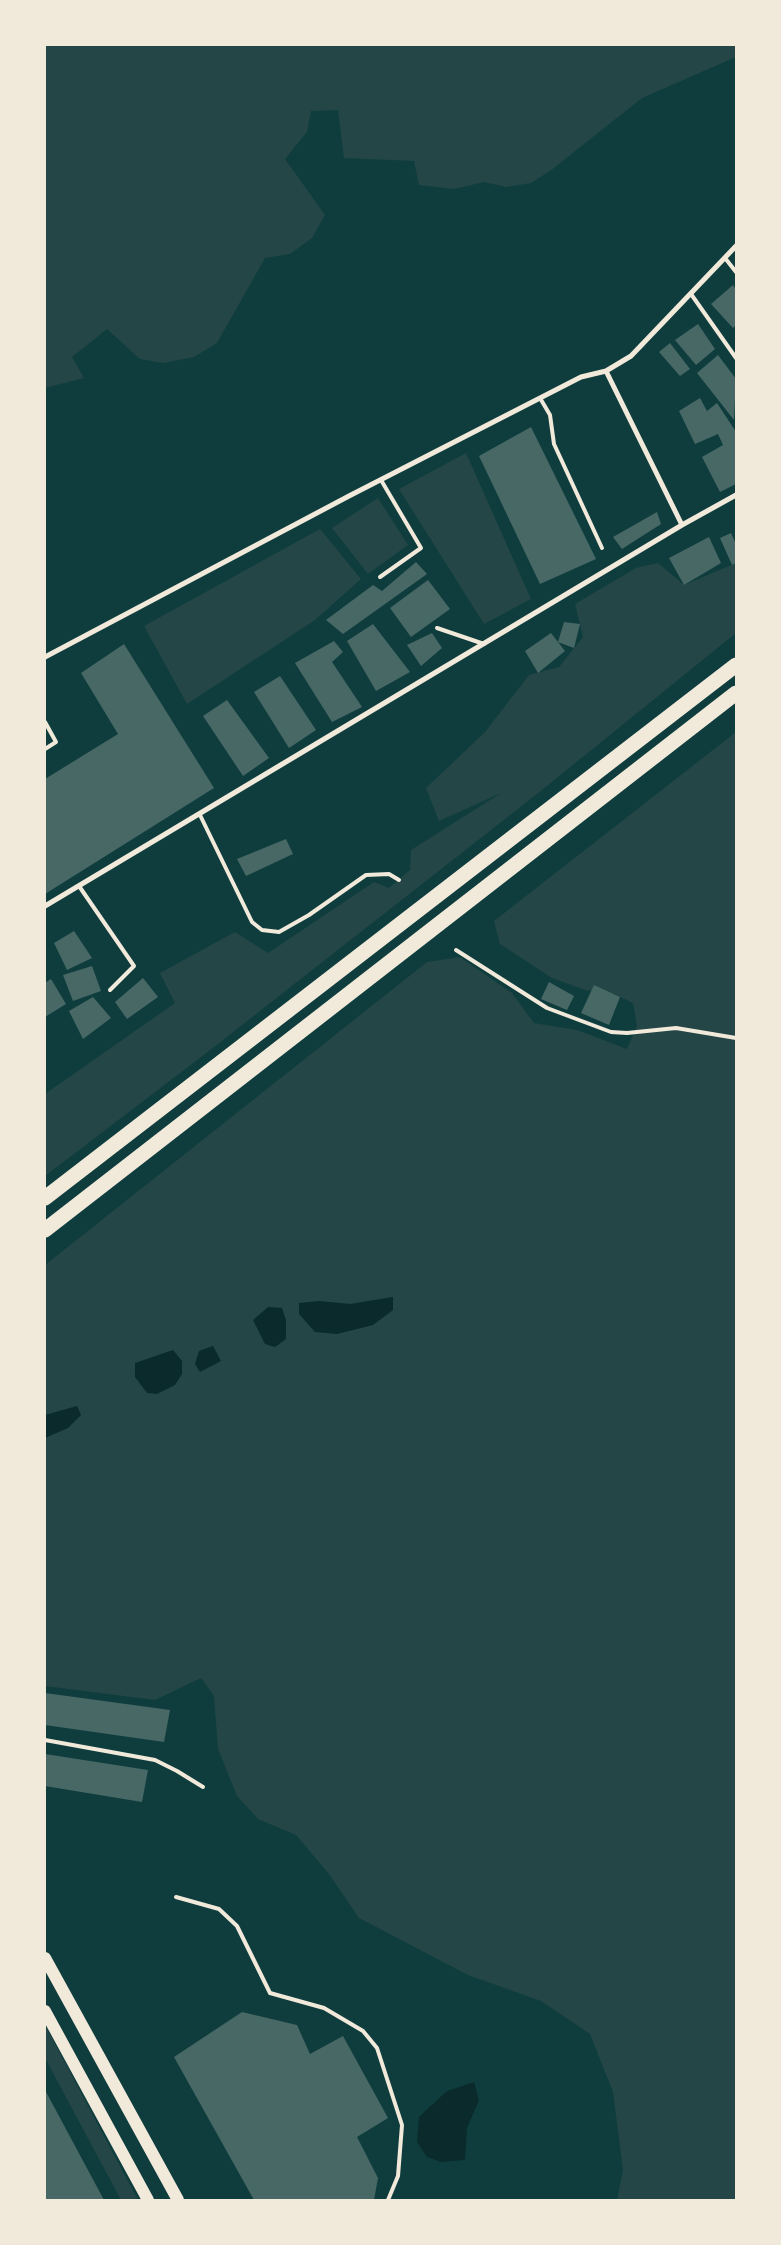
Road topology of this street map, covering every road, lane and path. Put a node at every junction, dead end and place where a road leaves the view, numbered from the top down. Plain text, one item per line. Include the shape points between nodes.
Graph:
1 (736, 246) edge
2 (725, 258) junction
3 (736, 272) edge
4 (691, 294) junction
5 (736, 358) edge
6 (606, 371) junction
7 (540, 398) junction
8 (381, 480) junction
9 (736, 495) edge
10 (682, 525) junction
11 (602, 548) dead end
12 (380, 577) dead end
13 (437, 628) dead end
14 (484, 644) junction
15 (45, 657) edge
16 (736, 665) edge
17 (736, 693) edge
18 (45, 722) edge
19 (45, 749) edge
20 (200, 815) junction
21 (399, 880) dead end
22 (79, 886) junction
23 (45, 906) edge
24 (456, 950) dead end
25 (110, 990) dead end
26 (736, 1038) edge
27 (45, 1198) edge
28 (45, 1230) edge
29 (45, 1740) edge
30 (203, 1787) dead end
31 (176, 1897) dead end
32 (45, 1958) edge
33 (45, 2011) edge
34 (148, 2200) edge
35 (178, 2200) edge
36 (388, 2200) edge

1 - 2 street
2 - 3 lane
2 - 4 street
4 - 5 lane
4 - 6 street via 632,356
6 - 7 street via 581,377
6 - 10 street
7 - 8 street
7 - 11 lane via 550,415 554,444
8 - 12 lane via 420,548
8 - 15 street
9 - 10 street
10 - 14 street
13 - 14 lane
14 - 20 street
16 - 27 highway
17 - 28 highway
18 - 19 lane via 56,742
20 - 21 lane via 252,922 262,930 279,932 310,915 366,875 389,874
20 - 22 street
22 - 23 street
22 - 25 lane via 134,966
24 - 26 lane via 547,1008 611,1032 676,1028
29 - 30 lane via 155,1760
31 - 36 lane via 219,1909 237,1926 270,1993 324,2008 363,2031 377,2048 402,2125 398,2176
32 - 35 main road
33 - 34 main road

